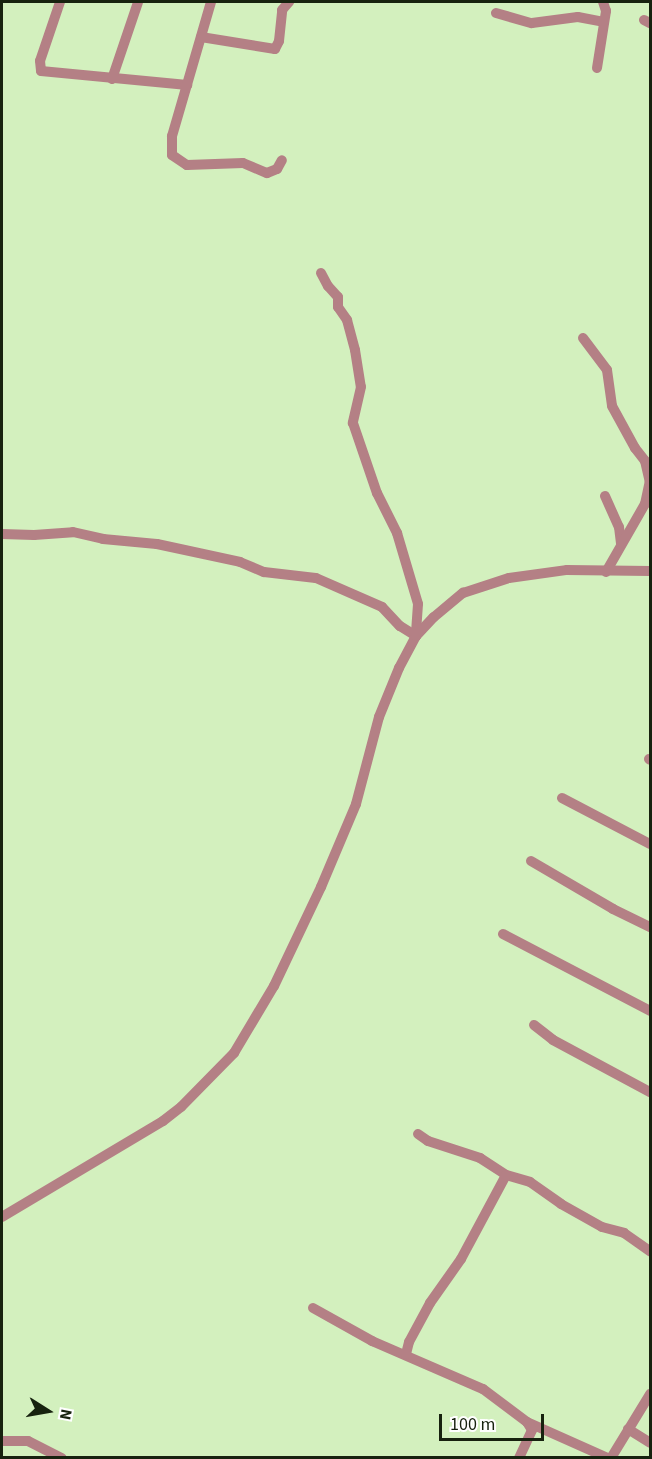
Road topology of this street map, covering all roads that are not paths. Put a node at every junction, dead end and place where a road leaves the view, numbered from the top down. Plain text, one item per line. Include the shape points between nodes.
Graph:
1 (60, 2) edge
2 (138, 2) edge
3 (211, 2) edge
4 (289, 2) edge
5 (603, 2) edge
6 (496, 13) dead end
7 (604, 22) junction
8 (201, 37) junction
9 (597, 68) dead end
10 (112, 79) junction
11 (187, 86) junction
12 (282, 160) dead end
13 (321, 273) dead end
14 (583, 338) dead end
15 (650, 482) edge
16 (605, 496) dead end
17 (2, 534) edge
18 (621, 543) junction
19 (651, 571) edge
20 (606, 572) junction
21 (416, 636) junction
22 (562, 798) dead end
23 (651, 844) edge
24 (531, 861) dead end
25 (651, 927) edge
26 (503, 934) dead end
27 (651, 1011) edge
28 (534, 1025) dead end
29 (651, 1092) edge
30 (418, 1134) dead end
31 (506, 1175) junction
32 (2, 1217) edge
33 (651, 1251) edge
34 (313, 1308) dead end
35 (406, 1353) junction
36 (651, 1394) edge
37 (526, 1422) junction
38 (628, 1429) junction
39 (2, 1441) edge
40 (651, 1443) edge
41 (62, 1458) edge
42 (519, 1458) edge
43 (610, 1458) edge

1 - 10 street via 40,61 41,71
2 - 10 street
3 - 8 street
4 - 8 street via 282,10 275,50
5 - 7 street
6 - 7 street via 532,23 578,17
7 - 9 street
8 - 11 street
10 - 11 street
11 - 12 street via 170,145 176,160 187,165 243,163 267,173 277,169
13 - 21 street via 338,297 338,307 347,320 361,387 352,423 374,485 397,533 418,604
14 - 15 street via 607,370 612,406 645,461
15 - 18 street via 645,504
16 - 18 street via 619,527
17 - 21 street via 73,532 156,543 240,562 264,572 316,578 382,607
18 - 20 street
19 - 20 street
20 - 21 street via 539,572 484,584 463,593
21 - 32 street via 379,717 356,804 321,887 274,986 234,1053 163,1121
22 - 23 street
24 - 25 street
26 - 27 street
28 - 29 street via 553,1040
30 - 31 street via 480,1158
31 - 33 street via 530,1182 561,1204 602,1227 624,1233
31 - 35 street via 461,1259 430,1303
34 - 35 street via 372,1341
35 - 37 street via 483,1389
36 - 38 street
37 - 42 street via 532,1430
37 - 43 street
38 - 40 street
38 - 43 street
39 - 41 street via 28,1441

